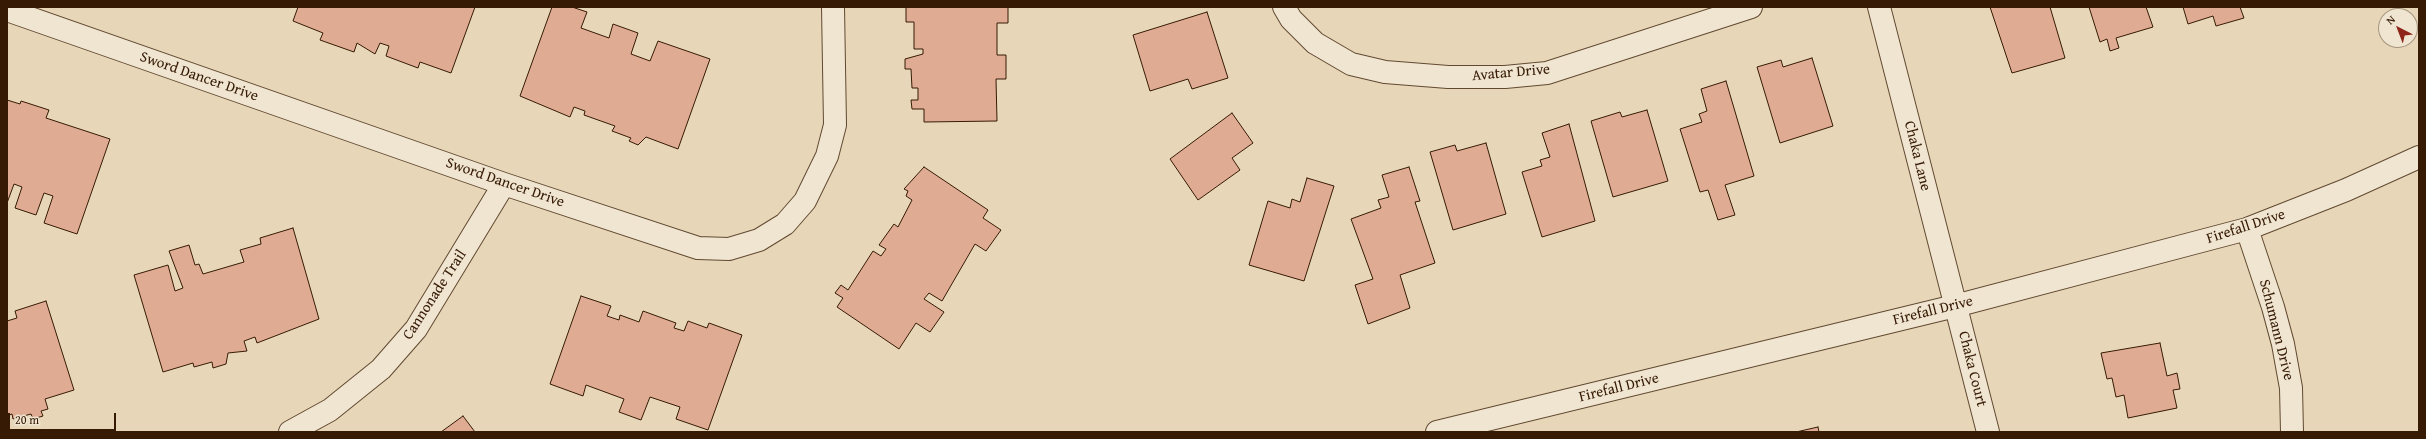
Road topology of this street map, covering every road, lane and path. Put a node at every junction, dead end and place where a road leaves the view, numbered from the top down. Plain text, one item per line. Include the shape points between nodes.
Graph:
1 (833, 7) edge
2 (1284, 7) edge
3 (1751, 7) edge
4 (1879, 7) edge
5 (7, 10) edge
6 (2419, 157) edge
7 (504, 184) junction
8 (2247, 229) junction
9 (1955, 306) junction
10 (290, 432) edge
11 (1438, 432) edge
12 (1988, 432) edge
13 (2292, 432) edge

1 - 7 street, Sword Dancer Drive via 835,125 827,156 805,202 785,224 759,240 729,248 698,248
2 - 3 street, Avatar Drive via 1315,43 1351,64 1385,72 1448,78 1505,77 1547,72
4 - 9 street, Chaka Lane
5 - 7 street, Sword Dancer Drive
6 - 8 street, Firefall Drive via 2346,190
7 - 10 street, Cannonade Trail via 416,329 381,370 330,410
8 - 9 street, Firefall Drive
8 - 13 street, Schumann Drive via 2283,344 2291,388
9 - 11 street, Firefall Drive
9 - 12 street, Chaka Court

